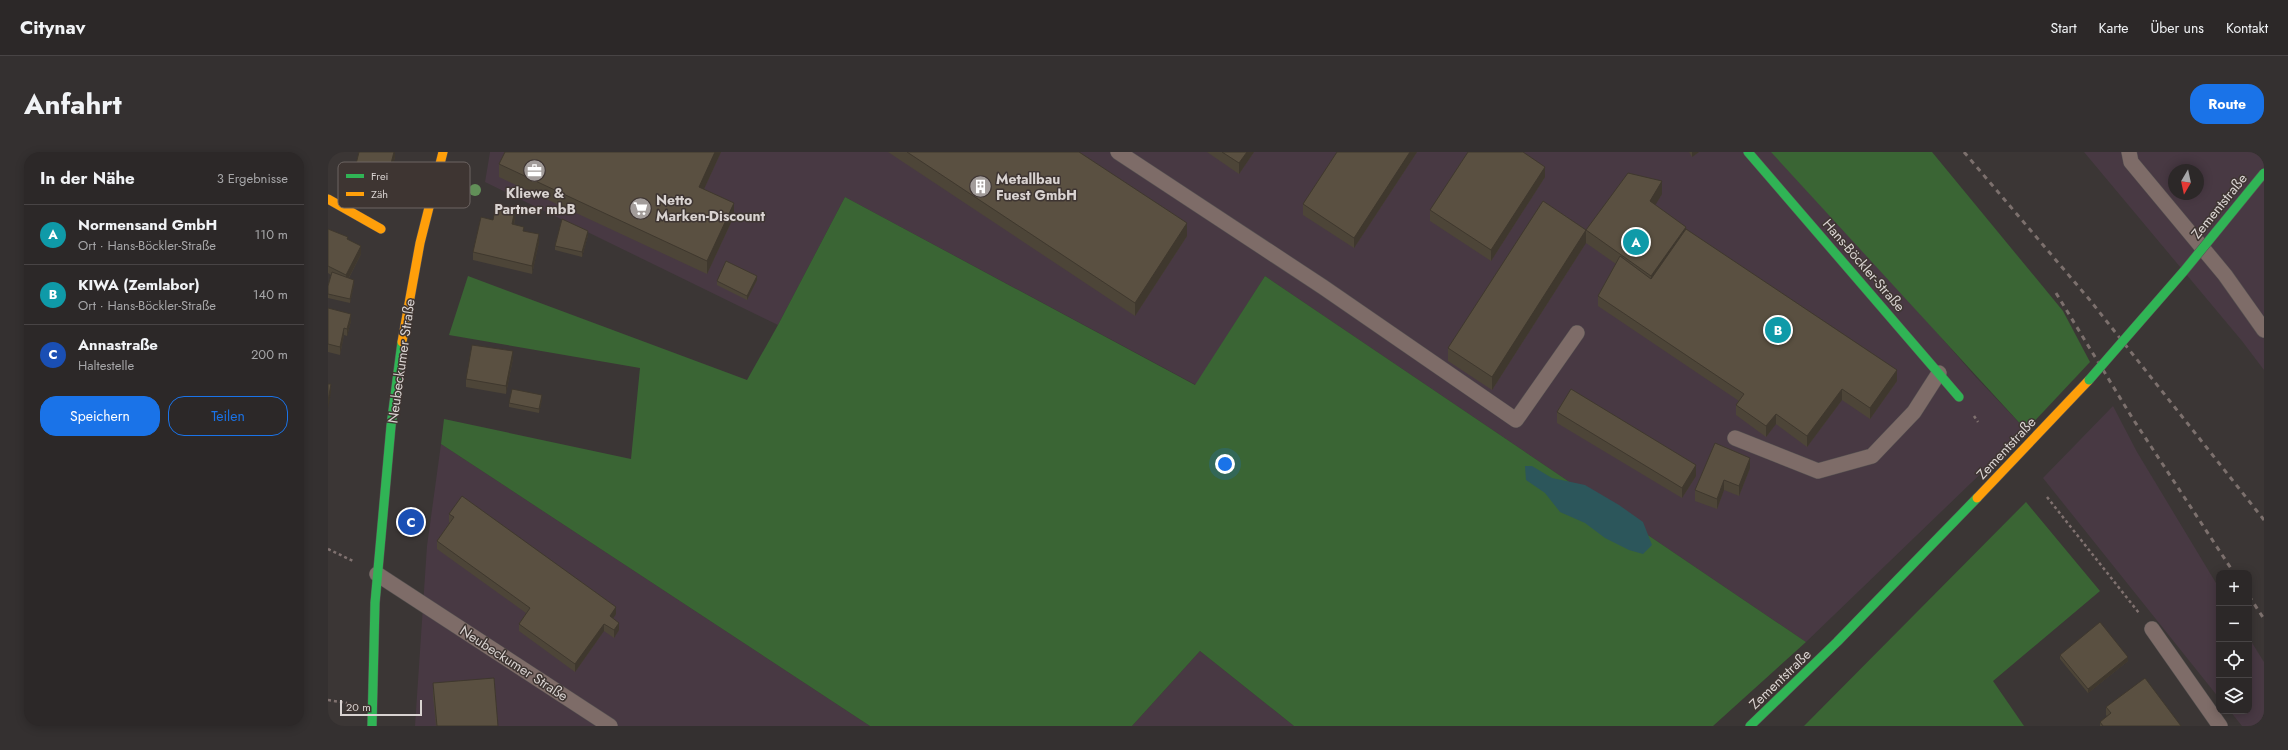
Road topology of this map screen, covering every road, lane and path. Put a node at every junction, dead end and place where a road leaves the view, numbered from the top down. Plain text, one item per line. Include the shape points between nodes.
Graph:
1 (442, 152) edge
2 (1118, 152) edge
3 (1748, 152) edge
4 (2129, 152) edge
5 (440, 162) edge
6 (2264, 173) edge
7 (328, 199) edge
8 (338, 205) edge
9 (344, 208) edge
10 (428, 208) edge
11 (381, 229) dead end
12 (2264, 330) edge
13 (1577, 333) dead end
14 (1939, 373) junction
15 (1959, 397) dead end
16 (1735, 438) dead end
17 (2047, 497) dead end
18 (377, 574) junction
19 (2152, 630) joint
20 (372, 726) edge
21 (610, 726) edge
22 (1750, 726) edge
23 (2220, 726) edge

1 - 5 street, Neubeckumer Straße
2 - 13 lane via 1323,287 1516,420
3 - 14 street, Hans-Böckler-Straße
4 - 12 lane via 2131,162 2225,275
6 - 22 street, Zementstraße, bridge via 2184,271 1965,513
7 - 8 street
9 - 11 street
10 - 18 street, Neubeckumer Straße via 403,337 391,426
14 - 15 street, Hans-Böckler-Straße
14 - 16 lane via 1914,412 1872,456 1818,471
17 - 19 path
18 - 20 street, Neubeckumer Straße
18 - 21 lane, Neubeckumer Straße
19 - 23 lane

